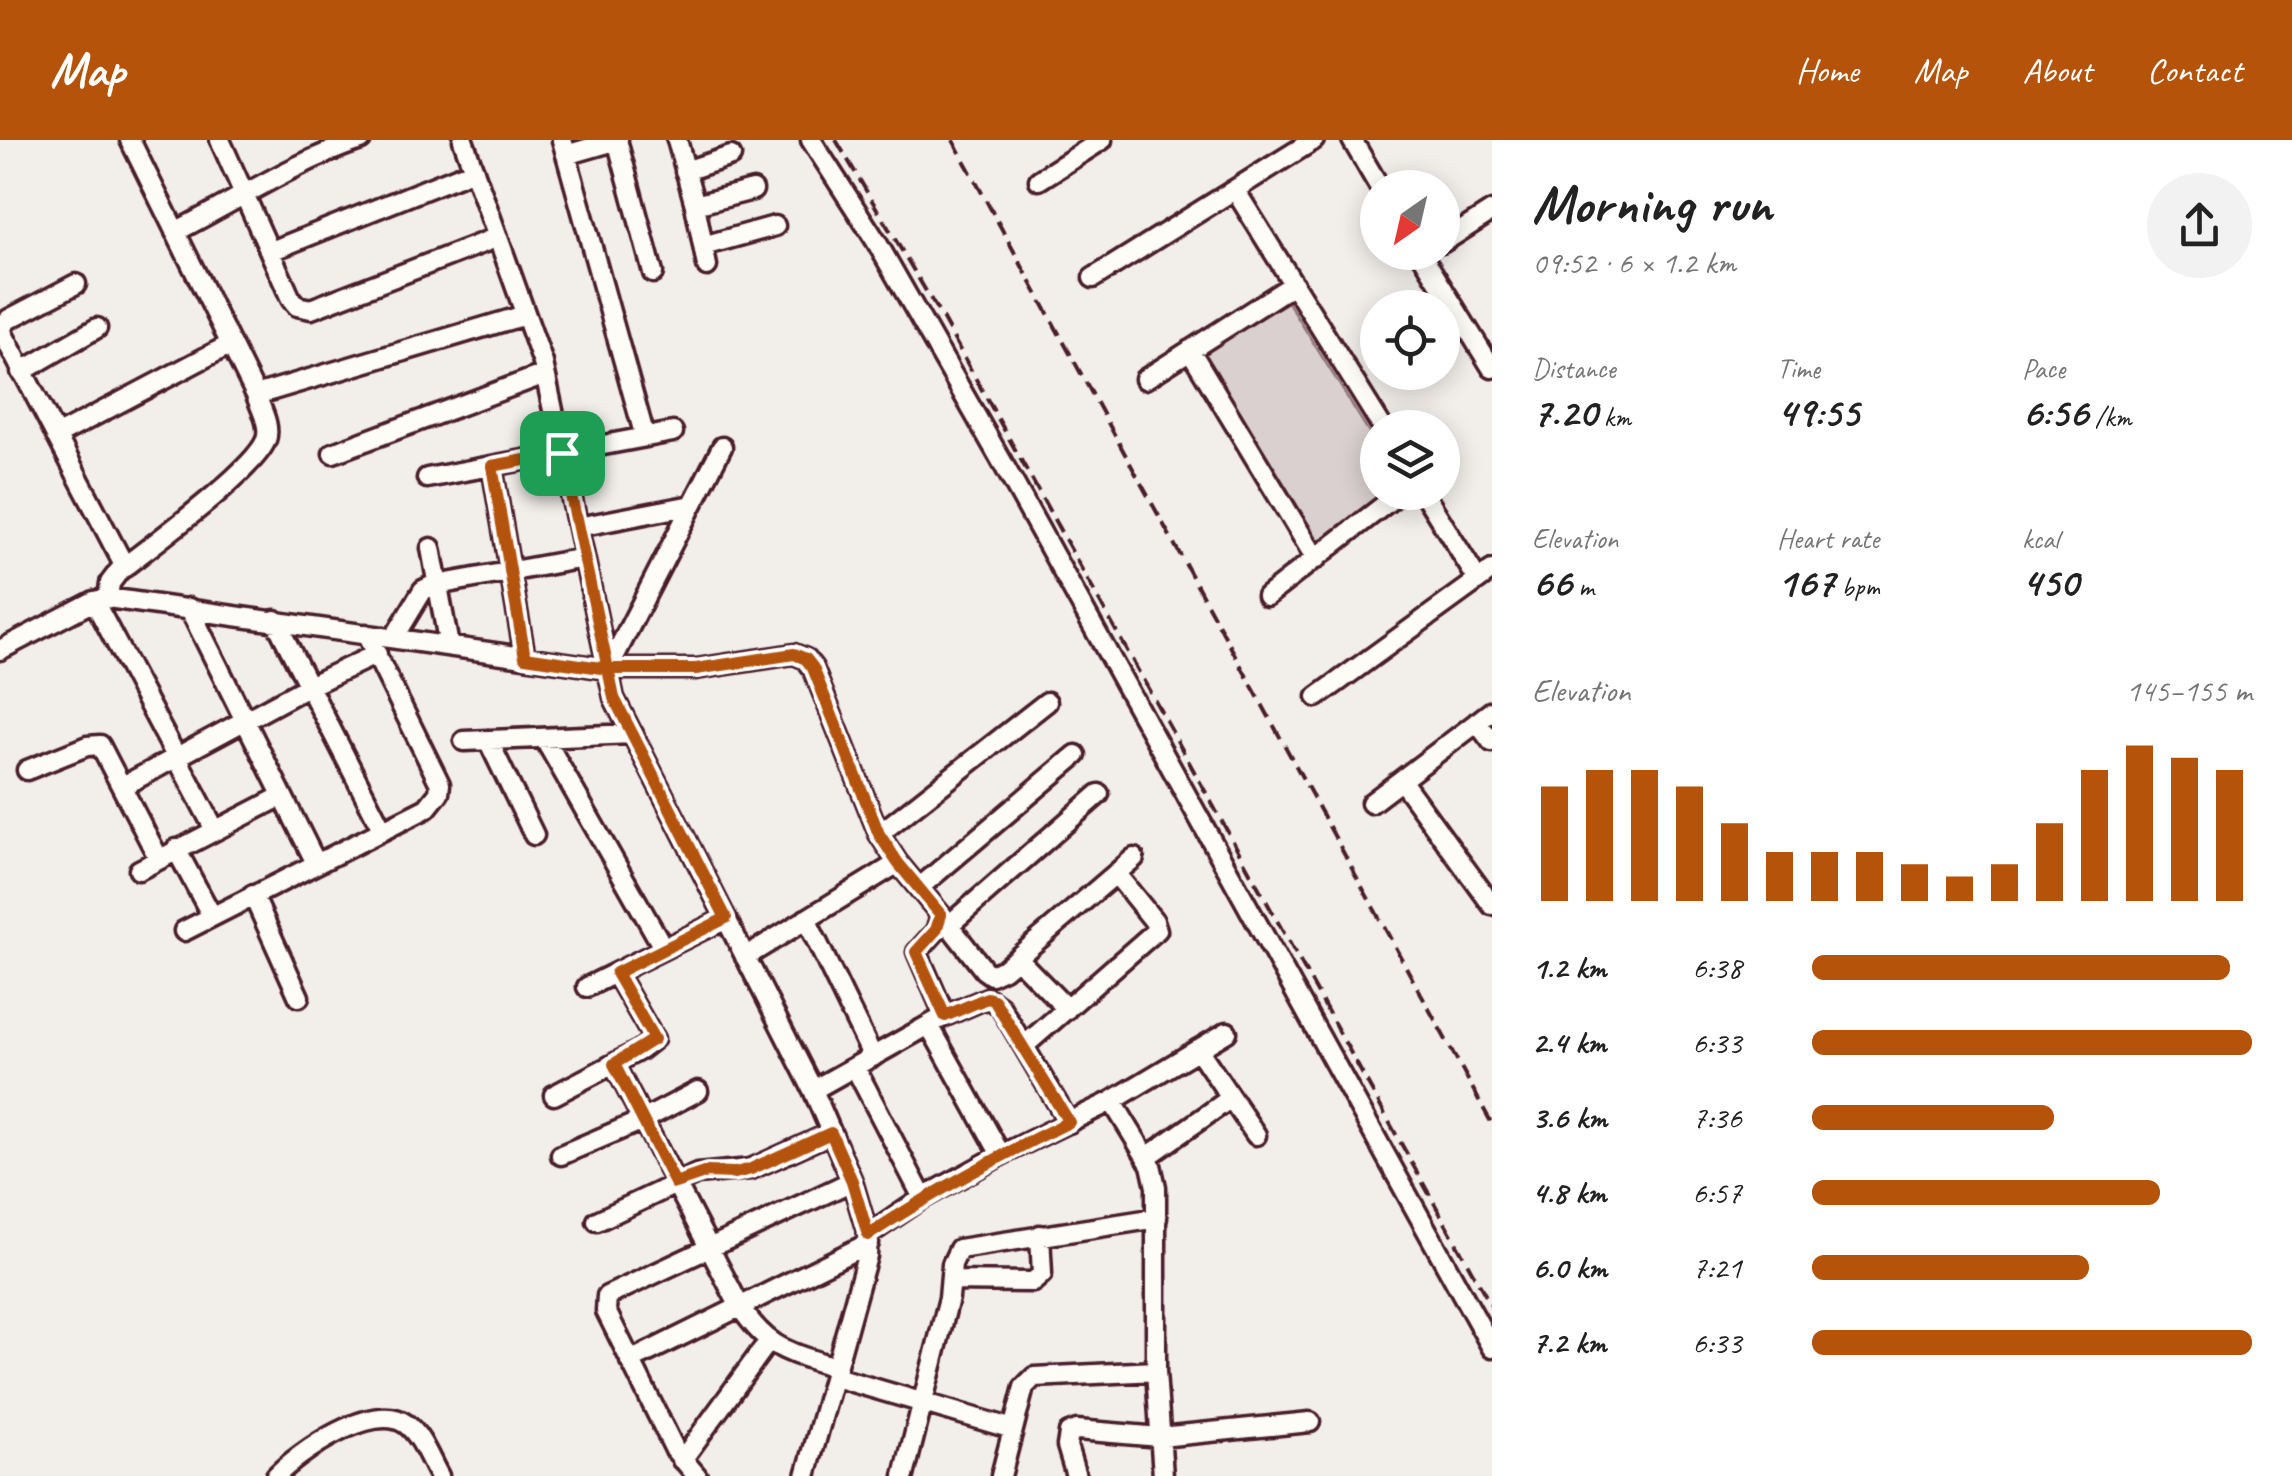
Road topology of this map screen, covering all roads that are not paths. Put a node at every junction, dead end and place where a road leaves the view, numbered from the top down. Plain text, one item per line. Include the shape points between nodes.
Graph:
1 (130, 140) edge
2 (220, 140) edge
3 (300, 140) edge
4 (361, 140) edge
5 (463, 140) edge
6 (618, 140) edge
7 (677, 140) edge
8 (811, 140) edge
9 (1102, 140) edge
10 (1314, 140) edge
11 (1352, 140) edge
12 (1079, 146) edge
13 (564, 148) edge
14 (731, 156) dead end
15 (308, 160) junction
16 (474, 170) junction
17 (1370, 170) edge
18 (686, 171) junction
19 (1039, 180) dead end
20 (753, 190) dead end
21 (1235, 190) junction
22 (247, 196) junction
23 (695, 205) junction
24 (1492, 211) edge
25 (775, 226) dead end
26 (1460, 231) edge
27 (175, 232) junction
28 (498, 237) junction
29 (703, 246) junction
30 (271, 252) junction
31 (706, 266) dead end
32 (1433, 270) edge
33 (653, 273) dead end
34 (1093, 278) dead end
35 (76, 284) dead end
36 (1294, 284) junction
37 (525, 314) junction
38 (96, 328) dead end
39 (229, 345) junction
40 (1190, 350) junction
41 (1492, 368) edge
42 (21, 372) junction
43 (545, 374) junction
44 (1145, 378) dead end
45 (256, 395) junction
46 (1372, 410) edge
47 (673, 432) dead end
48 (56, 436) junction
49 (645, 437) junction
50 (722, 447) dead end
51 (333, 453) dead end
52 (562, 453) junction
53 (492, 466) junction
54 (427, 478) dead end
55 (692, 505) junction
56 (1377, 510) edge
57 (1436, 510) edge
58 (578, 528) junction
59 (431, 548) dead end
60 (584, 558) junction
61 (1316, 559) junction
62 (125, 566) junction
63 (510, 572) junction
64 (1485, 575) edge
65 (438, 585) junction
66 (1267, 596) dead end
67 (101, 600) junction
68 (189, 608) junction
69 (275, 620) junction
70 (366, 634) junction
71 (394, 638) junction
72 (449, 646) junction
73 (0, 650) edge
74 (377, 654) junction
75 (525, 657) junction
76 (608, 669) junction
77 (309, 686) junction
78 (1317, 697) dead end
79 (1047, 702) dead end
80 (1484, 716) edge
81 (244, 720) junction
82 (632, 734) junction
83 (544, 738) junction
84 (488, 740) junction
85 (464, 741) dead end
86 (1492, 742) edge
87 (1076, 755) dead end
88 (176, 756) junction
89 (27, 770) dead end
90 (1400, 780) junction
91 (123, 786) junction
92 (1099, 794) dead end
93 (282, 796) junction
94 (1370, 803) dead end
95 (382, 829) junction
96 (215, 830) junction
97 (879, 834) junction
98 (534, 835) dead end
99 (168, 854) junction
100 (1134, 858) dead end
101 (898, 863) junction
102 (316, 864) junction
103 (138, 870) dead end
104 (1116, 874) junction
105 (920, 887) junction
106 (253, 895) junction
107 (1492, 905) edge
108 (212, 916) junction
109 (726, 918) junction
110 (806, 919) junction
111 (945, 920) junction
112 (184, 930) dead end
113 (664, 949) junction
114 (745, 956) junction
115 (1017, 958) junction
116 (616, 973) junction
117 (588, 987) dead end
118 (299, 998) dead end
119 (1067, 1010) junction
120 (937, 1020) junction
121 (1227, 1032) dead end
122 (1024, 1046) junction
123 (1198, 1049) junction
124 (873, 1056) junction
125 (614, 1064) junction
126 (855, 1066) junction
127 (813, 1090) junction
128 (698, 1091) dead end
129 (554, 1096) dead end
130 (1231, 1098) junction
131 (1112, 1101) junction
132 (642, 1120) junction
133 (1069, 1122) junction
134 (831, 1133) junction
135 (1256, 1135) dead end
136 (561, 1155) dead end
137 (1001, 1155) junction
138 (1146, 1157) junction
139 (852, 1181) junction
140 (675, 1183) junction
141 (924, 1198) junction
142 (1157, 1218) junction
143 (597, 1221) dead end
144 (1040, 1235) junction
145 (868, 1239) junction
146 (710, 1246) junction
147 (951, 1280) junction
148 (740, 1307) junction
149 (768, 1342) junction
150 (1492, 1348) edge
151 (630, 1361) junction
152 (1156, 1371) junction
153 (836, 1373) junction
154 (923, 1404) junction
155 (1310, 1422) dead end
156 (1014, 1429) junction
157 (1160, 1436) junction
158 (682, 1460) junction
159 (276, 1476) edge
160 (439, 1476) edge
161 (697, 1476) edge
162 (806, 1476) edge
163 (904, 1476) edge
164 (1001, 1476) edge
165 (1076, 1476) edge
166 (1163, 1476) edge

1 - 27 street
2 - 22 street
3 - 15 street
4 - 15 street
5 - 16 street
6 - 13 street
6 - 33 street
7 - 18 street
8 - 150 street via 992,443
9 - 12 street
10 - 21 street
11 - 17 street
12 - 19 street
13 - 49 street
14 - 18 street
15 - 22 street
16 - 28 street
16 - 30 street
18 - 23 street
20 - 23 street
21 - 34 street
21 - 36 street
22 - 27 street
22 - 30 street
23 - 29 street
24 - 26 street
25 - 29 street
27 - 39 street
28 - 30 street via 311,308 291,299
28 - 37 street
29 - 31 street
32 - 41 street
35 - 42 street via 3,324
36 - 40 street
36 - 46 street
37 - 43 street
37 - 45 street
38 - 42 street
39 - 45 street
39 - 48 street
40 - 44 street
40 - 61 street
42 - 48 street
43 - 51 street
43 - 52 street
45 - 62 street via 268,431 262,448
47 - 49 street
48 - 62 street
49 - 52 street
50 - 55 street
52 - 53 street
52 - 58 street
53 - 54 street
53 - 63 street
55 - 58 street
55 - 76 street
56 - 61 street
57 - 64 street
58 - 60 street
59 - 65 street
60 - 63 street
60 - 76 street
61 - 66 street
62 - 67 street
63 - 65 street
63 - 75 street
64 - 78 street
65 - 71 street via 423,590
65 - 72 street
67 - 68 street
67 - 73 street
67 - 88 street
68 - 69 street
68 - 81 street
69 - 70 street
69 - 77 street
70 - 71 street
70 - 74 street
71 - 72 street
72 - 75 street
74 - 77 street
74 - 95 street via 440,784 427,808
75 - 76 street
76 - 82 street
76 - 97 street via 696,669 794,654 806,659
77 - 81 street
77 - 95 street
79 - 97 street
80 - 86 street
80 - 90 street
81 - 88 street
81 - 93 street
82 - 83 street
82 - 109 street
83 - 84 street
83 - 113 street
84 - 85 street
84 - 98 street
87 - 105 street
88 - 91 street
88 - 96 street
89 - 91 street via 95,744
90 - 94 street
90 - 107 street
91 - 99 street
92 - 111 street
93 - 96 street
93 - 102 street
95 - 102 street
96 - 99 street
97 - 101 street
99 - 103 street
99 - 108 street
100 - 104 street
101 - 105 street
101 - 110 street
102 - 106 street
104 - 115 street
104 - 119 street via 1157,930
105 - 111 street
106 - 108 street
106 - 118 street
108 - 112 street
109 - 113 street
109 - 114 street
110 - 114 street
110 - 124 street
111 - 115 street via 991,976
111 - 120 street via 916,952
113 - 116 street
114 - 127 street
115 - 119 street
116 - 117 street
116 - 125 street via 654,1039
119 - 122 street
120 - 122 street via 987,998 1000,1006
120 - 124 street
120 - 137 street
121 - 123 street
122 - 133 street
123 - 130 street
123 - 131 street
124 - 126 street
125 - 129 street
125 - 132 street
126 - 127 street
126 - 141 street
127 - 134 street
128 - 132 street
130 - 135 street
130 - 138 street
131 - 133 street
131 - 138 street
132 - 136 street
132 - 140 street
133 - 137 street
134 - 139 street
134 - 140 street via 751,1169 707,1172
137 - 141 street
138 - 142 street
139 - 145 street
139 - 146 street
140 - 143 street
140 - 146 street
141 - 145 street
142 - 144 street
142 - 152 street
144 - 147 street via 959,1249
144 - 147 street via 1042,1274 1033,1282
145 - 148 street
145 - 153 street
146 - 148 street
146 - 151 street via 607,1296 606,1312
147 - 154 street
148 - 149 street
148 - 151 street
149 - 153 street
149 - 158 street
151 - 158 street
152 - 156 street via 1034,1377 1024,1387
152 - 157 street
153 - 154 street
153 - 162 street
154 - 156 street
154 - 163 street
155 - 157 street
156 - 164 street
157 - 165 street via 1069,1433
157 - 166 street
158 - 161 street
159 - 160 street via 325,1438 387,1417 408,1424

